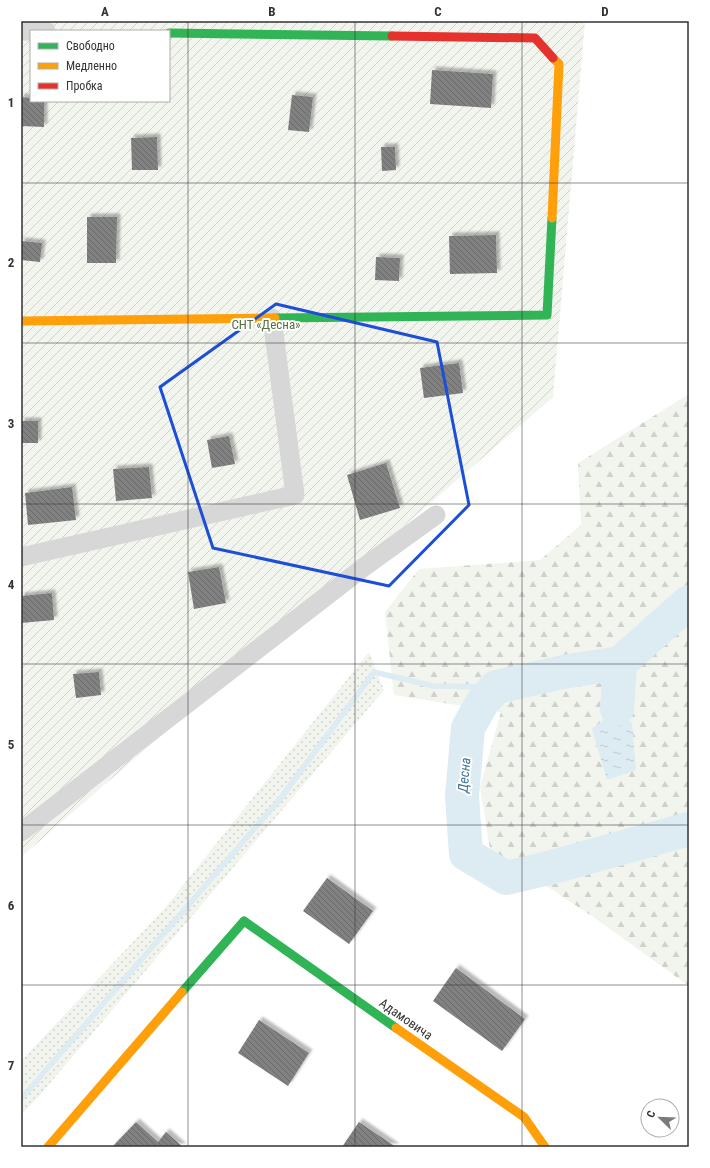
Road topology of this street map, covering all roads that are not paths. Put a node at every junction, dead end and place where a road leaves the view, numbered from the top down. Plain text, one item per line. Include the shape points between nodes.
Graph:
1 (170, 33) edge
2 (272, 318) junction
3 (21, 321) edge
4 (436, 515) dead end
5 (21, 557) edge
6 (21, 832) edge
7 (48, 1147) edge
8 (545, 1147) edge

1 - 2 street via 535,38 558,64 547,315
2 - 3 street
2 - 5 street via 295,495
4 - 6 street via 358,572
7 - 8 street, Адамовича via 244,921 524,1117

